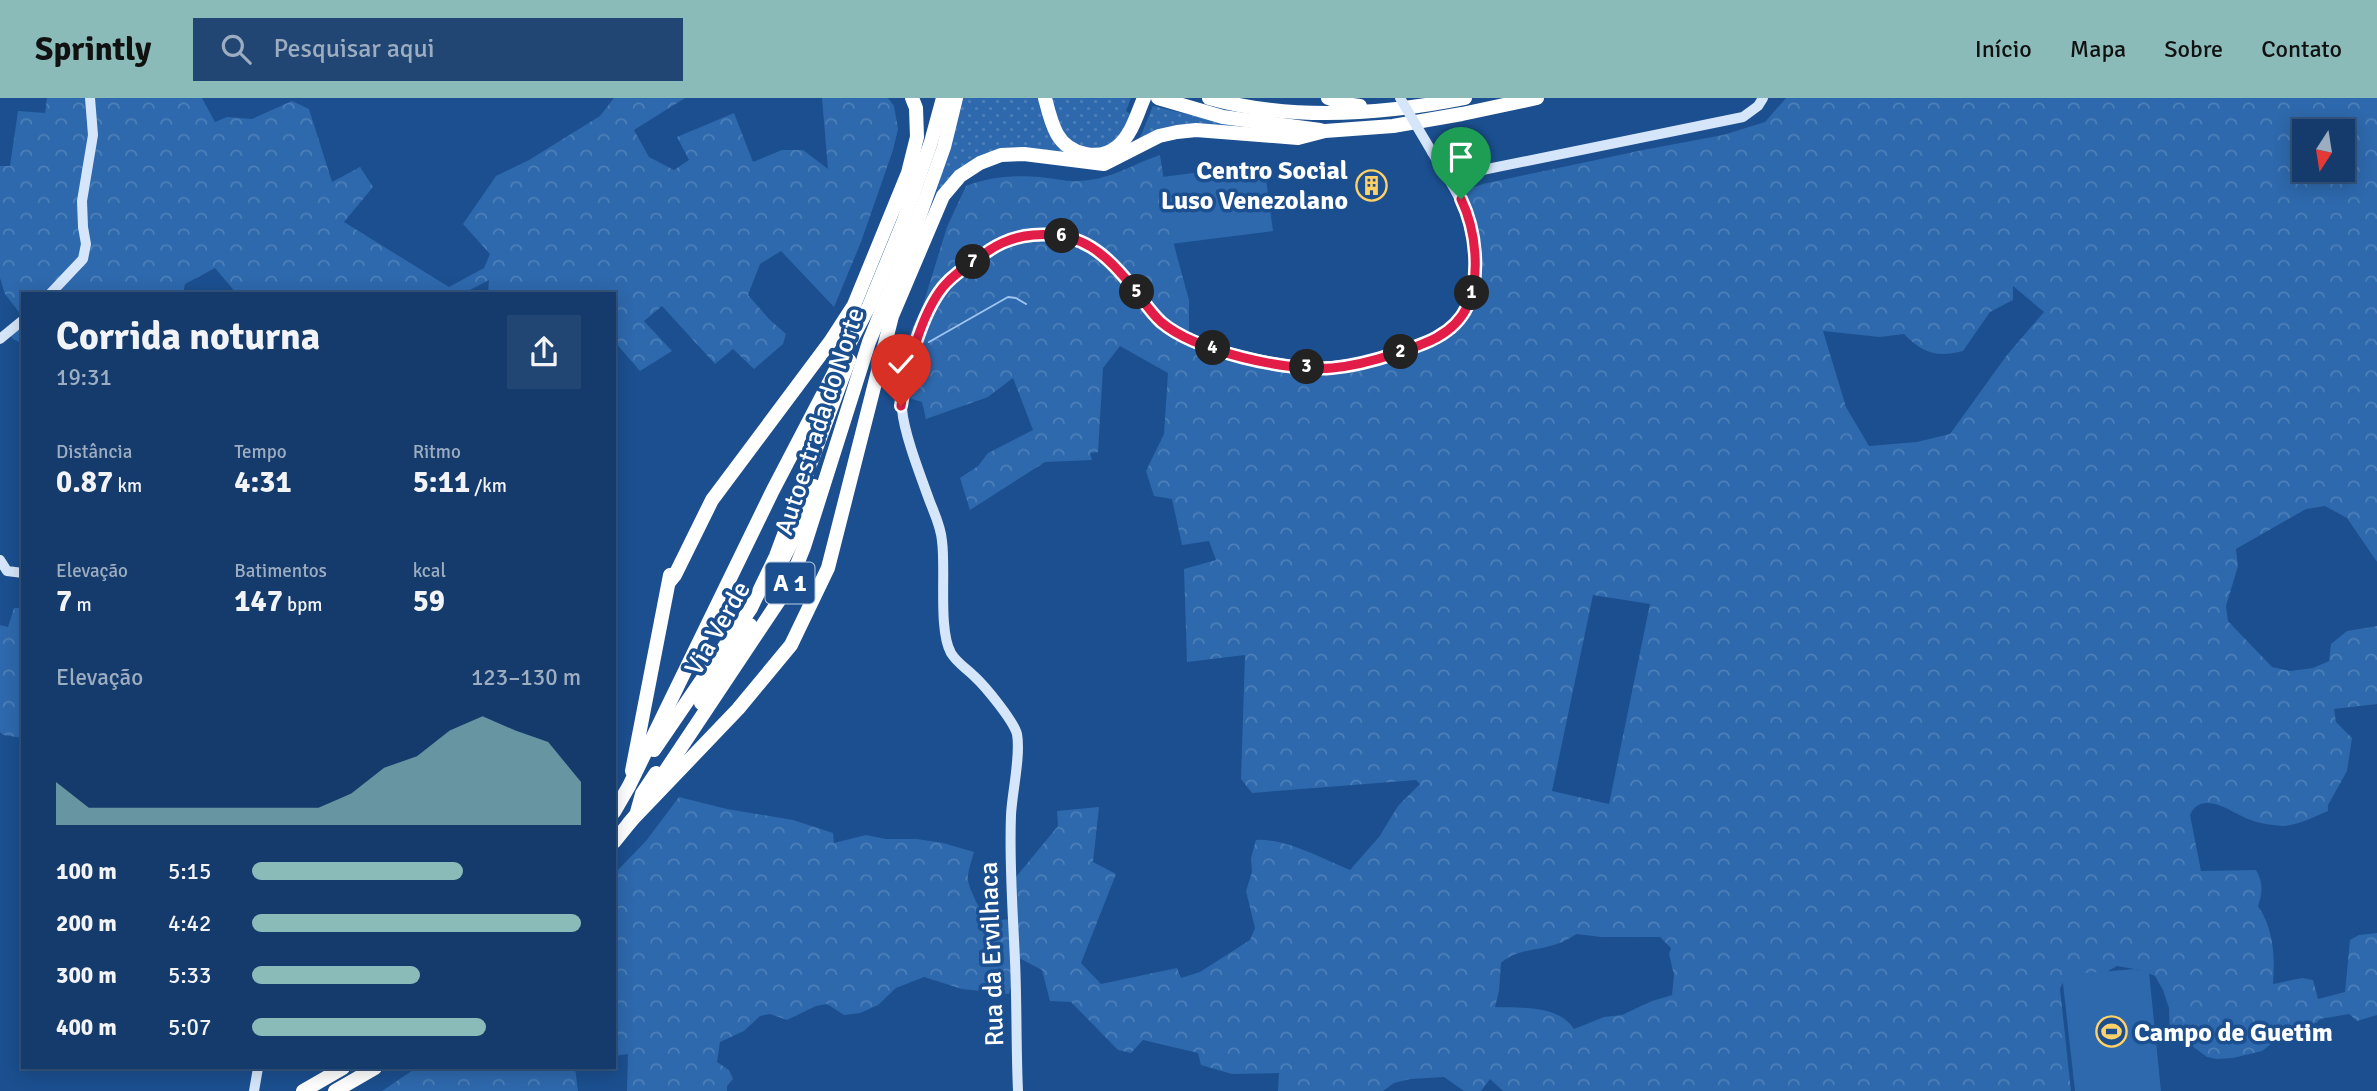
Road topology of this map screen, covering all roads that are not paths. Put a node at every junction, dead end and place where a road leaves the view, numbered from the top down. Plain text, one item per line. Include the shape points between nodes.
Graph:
1 (912, 98) edge
2 (943, 98) edge
3 (956, 98) edge
4 (1045, 98) edge
5 (1144, 98) edge
6 (1150, 98) edge
7 (1209, 98) edge
8 (1328, 98) edge
9 (1400, 98) edge
10 (1465, 98) edge
11 (1537, 98) edge
12 (1763, 98) edge
13 (1165, 100) edge
14 (90, 102) edge
15 (1381, 110) junction
16 (1325, 131) junction
17 (1092, 163) junction
18 (1448, 177) junction
19 (52, 292) edge
20 (869, 306) junction
21 (21, 322) edge
22 (0, 339) edge
23 (0, 560) edge
24 (21, 573) edge
25 (629, 786) junction
26 (616, 808) edge
27 (633, 818) junction
28 (616, 839) edge
29 (258, 1069) edge
30 (341, 1069) edge
31 (373, 1069) edge
32 (254, 1091) edge
33 (303, 1091) edge
34 (335, 1091) edge
35 (1018, 1091) edge

1 - 25 highway, A 1 via 917,137 908,173 854,305 712,500 704,504 671,572
2 - 20 highway, Autoestrada do Norte / A 1 via 903,223
3 - 27 highway, Autoestrada do Norte / A 1 via 944,147 869,342 788,587
4 - 5 highway via 1058,136 1080,154 1096,155 1119,145 1130,132
6 - 17 highway via 1136,135 1124,150
7 - 15 highway via 1301,113
8 - 15 highway
9 - 18 street, Rua da Ervilhaca, bridge
10 - 15 highway
11 - 16 highway via 1393,126
12 - 18 street via 1742,117
13 - 16 highway via 1223,117
14 - 19 street via 93,135 82,201 83,259
16 - 17 highway via 1298,138 1177,131 1104,164
17 - 27 highway via 1000,155 960,176 943,196 892,316 828,568 816,578 790,645 738,709
18 - 35 street, Rua da Ervilhaca via 1466,210 1473,244 1475,278 1465,310 1453,327 1425,344 1352,365 1283,365 1182,337 1150,312 1107,257 1094,247 1062,236 1030,235 987,251 942,289 926,314 901,406 941,532 946,639 958,662 978,679 1016,733 1011,816
20 - 25 highway, Autoestrada do Norte / A 1 via 773,490
20 - 25 highway, Via Verde via 776,556 751,608
21 - 22 street
23 - 24 street via 7,571
25 - 26 highway, Autoestrada do Norte / A 1
27 - 28 highway, Autoestrada do Norte / A 1
29 - 32 street
30 - 33 highway
31 - 34 highway

